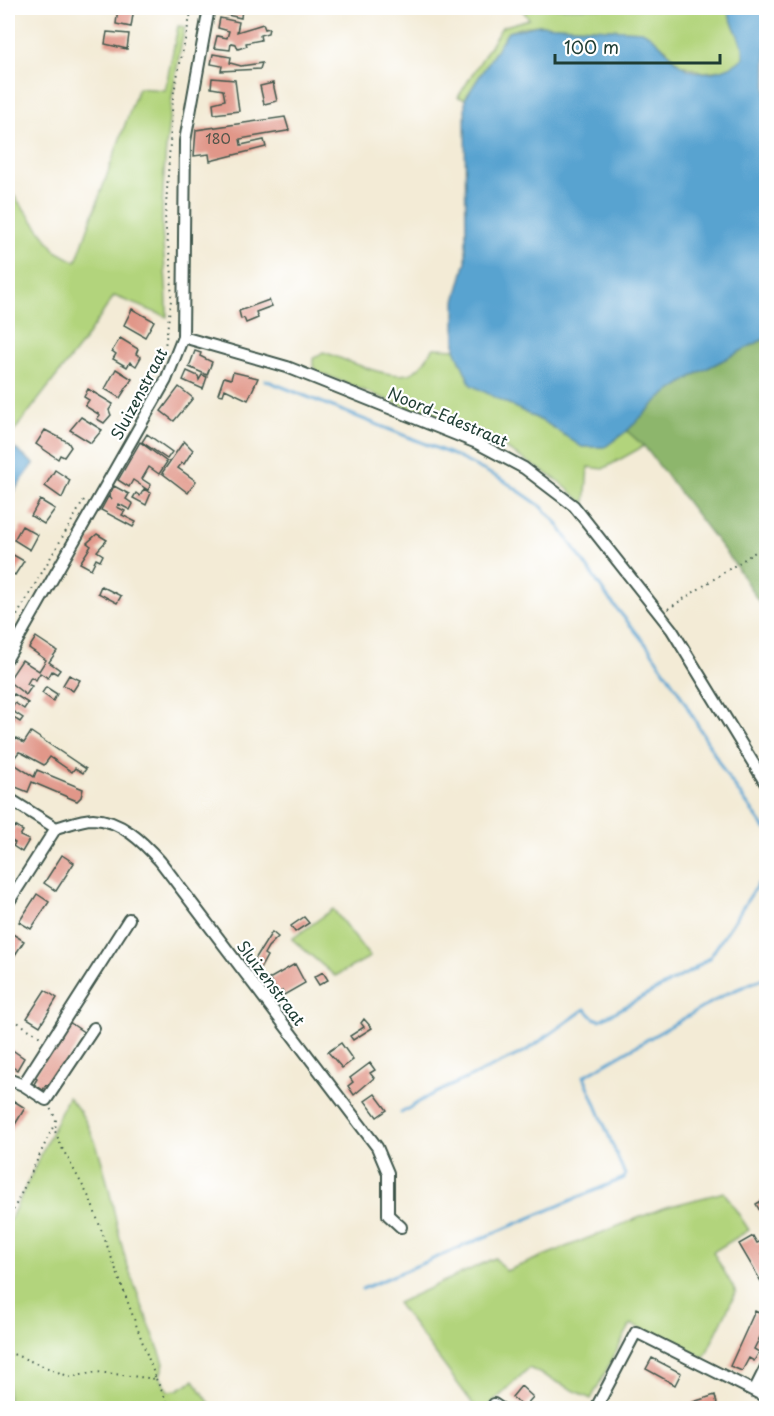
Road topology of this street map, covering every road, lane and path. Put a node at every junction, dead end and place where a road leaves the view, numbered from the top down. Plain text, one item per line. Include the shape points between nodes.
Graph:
1 (192, 8) edge
2 (209, 8) edge
3 (183, 337) junction
4 (152, 381) dead end
5 (88, 494) dead end
6 (766, 545) edge
7 (660, 614) junction
8 (8, 630) edge
9 (8, 657) edge
10 (766, 784) edge
11 (8, 798) edge
12 (56, 828) junction
13 (8, 903) edge
14 (129, 919) dead end
15 (8, 1016) edge
16 (94, 1028) dead end
17 (49, 1043) junction
18 (9, 1082) edge
19 (23, 1085) junction
20 (46, 1100) junction
21 (54, 1125) junction
22 (8, 1207) edge
23 (13, 1210) junction
24 (8, 1221) edge
25 (401, 1227) dead end
26 (8, 1352) edge
27 (766, 1367) edge
28 (156, 1379) junction
29 (754, 1391) junction
30 (766, 1397) edge
31 (170, 1408) edge
32 (596, 1408) edge

1 - 4 path via 173,96 165,222 171,300 165,347
2 - 3 street, Sluizenstraat via 185,141
3 - 7 street, Noord-Edestraat via 287,367 508,459 574,506
3 - 9 street, Sluizenstraat via 166,380
5 - 8 path
6 - 7 path
7 - 10 street, Noord-Edestraat via 691,658
11 - 12 street
12 - 13 street
12 - 25 street, Sluizenstraat via 93,819 106,822 135,835 160,861 377,1147 387,1173 388,1215
14 - 17 street
15 - 17 path
16 - 20 street
17 - 19 street
18 - 19 street
19 - 20 street
20 - 21 path via 54,1113
21 - 23 path
21 - 28 path via 69,1164 90,1199
22 - 23 path
23 - 24 path
26 - 28 path via 70,1377 97,1372
27 - 29 street
28 - 31 path
29 - 30 street
29 - 32 street via 636,1332

